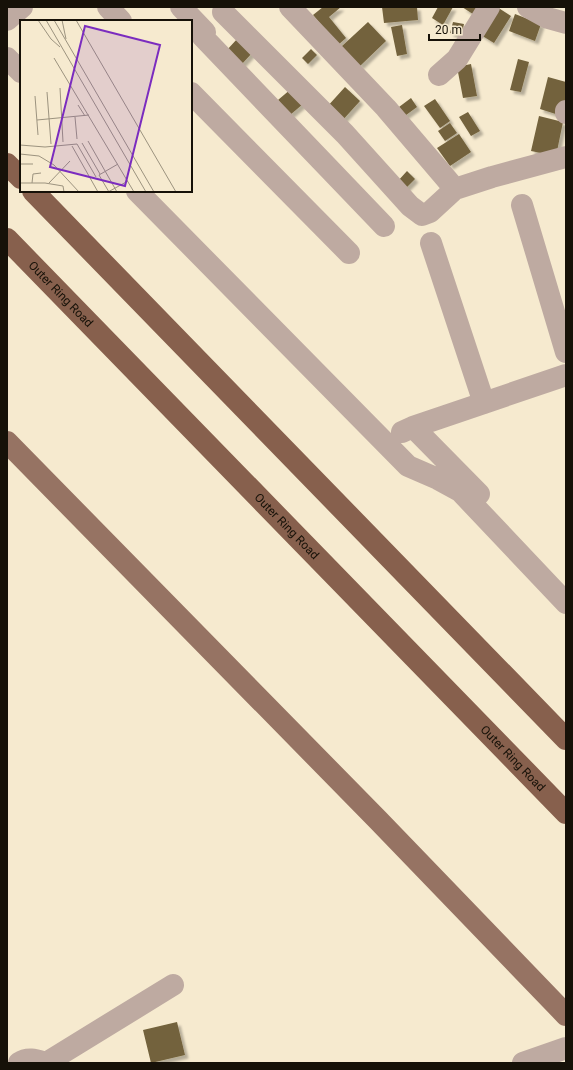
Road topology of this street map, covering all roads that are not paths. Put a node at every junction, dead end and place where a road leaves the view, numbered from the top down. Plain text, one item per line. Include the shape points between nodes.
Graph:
1 (22, 7) edge
2 (108, 7) edge
3 (181, 7) edge
4 (290, 7) edge
5 (489, 7) edge
6 (528, 7) edge
7 (225, 10) edge
8 (559, 16) edge
9 (7, 20) edge
10 (120, 20) edge
11 (188, 20) edge
12 (192, 27) edge
13 (199, 39) edge
14 (7, 58) edge
15 (20, 71) edge
16 (439, 75) dead end
17 (192, 94) edge
18 (566, 156) edge
19 (7, 164) edge
20 (20, 177) edge
21 (455, 189) junction
22 (34, 192) edge
23 (139, 192) edge
24 (522, 205) dead end
25 (384, 226) dead end
26 (7, 239) edge
27 (431, 244) dead end
28 (349, 253) dead end
29 (566, 352) edge
30 (566, 375) edge
31 (484, 403) junction
32 (413, 427) junction
33 (382, 440) junction
34 (7, 442) edge
35 (436, 451) junction
36 (411, 467) junction
37 (566, 581) edge
38 (566, 603) edge
39 (566, 739) edge
40 (566, 813) edge
41 (173, 985) dead end
42 (566, 1015) edge
43 (566, 1048) edge
44 (19, 1063) edge
45 (46, 1063) edge
46 (523, 1063) edge

1 - 9 street
2 - 10 street
3 - 11 street
4 - 21 street via 386,108
5 - 16 street via 457,59
6 - 8 street via 548,18
7 - 13 street
7 - 21 street via 345,134 410,206 422,215 430,212
12 - 13 street
13 - 25 street
14 - 15 street
17 - 28 street
18 - 21 street
19 - 20 highway
22 - 39 highway
23 - 33 street
24 - 29 street
26 - 40 highway, Outer Ring Road
27 - 31 street
30 - 31 street
31 - 32 street
32 - 33 street
32 - 35 street
33 - 36 street
34 - 42 main road
35 - 36 street
35 - 37 street
36 - 38 street via 460,491
41 - 45 street
43 - 46 street
44 - 45 street via 30,1059

